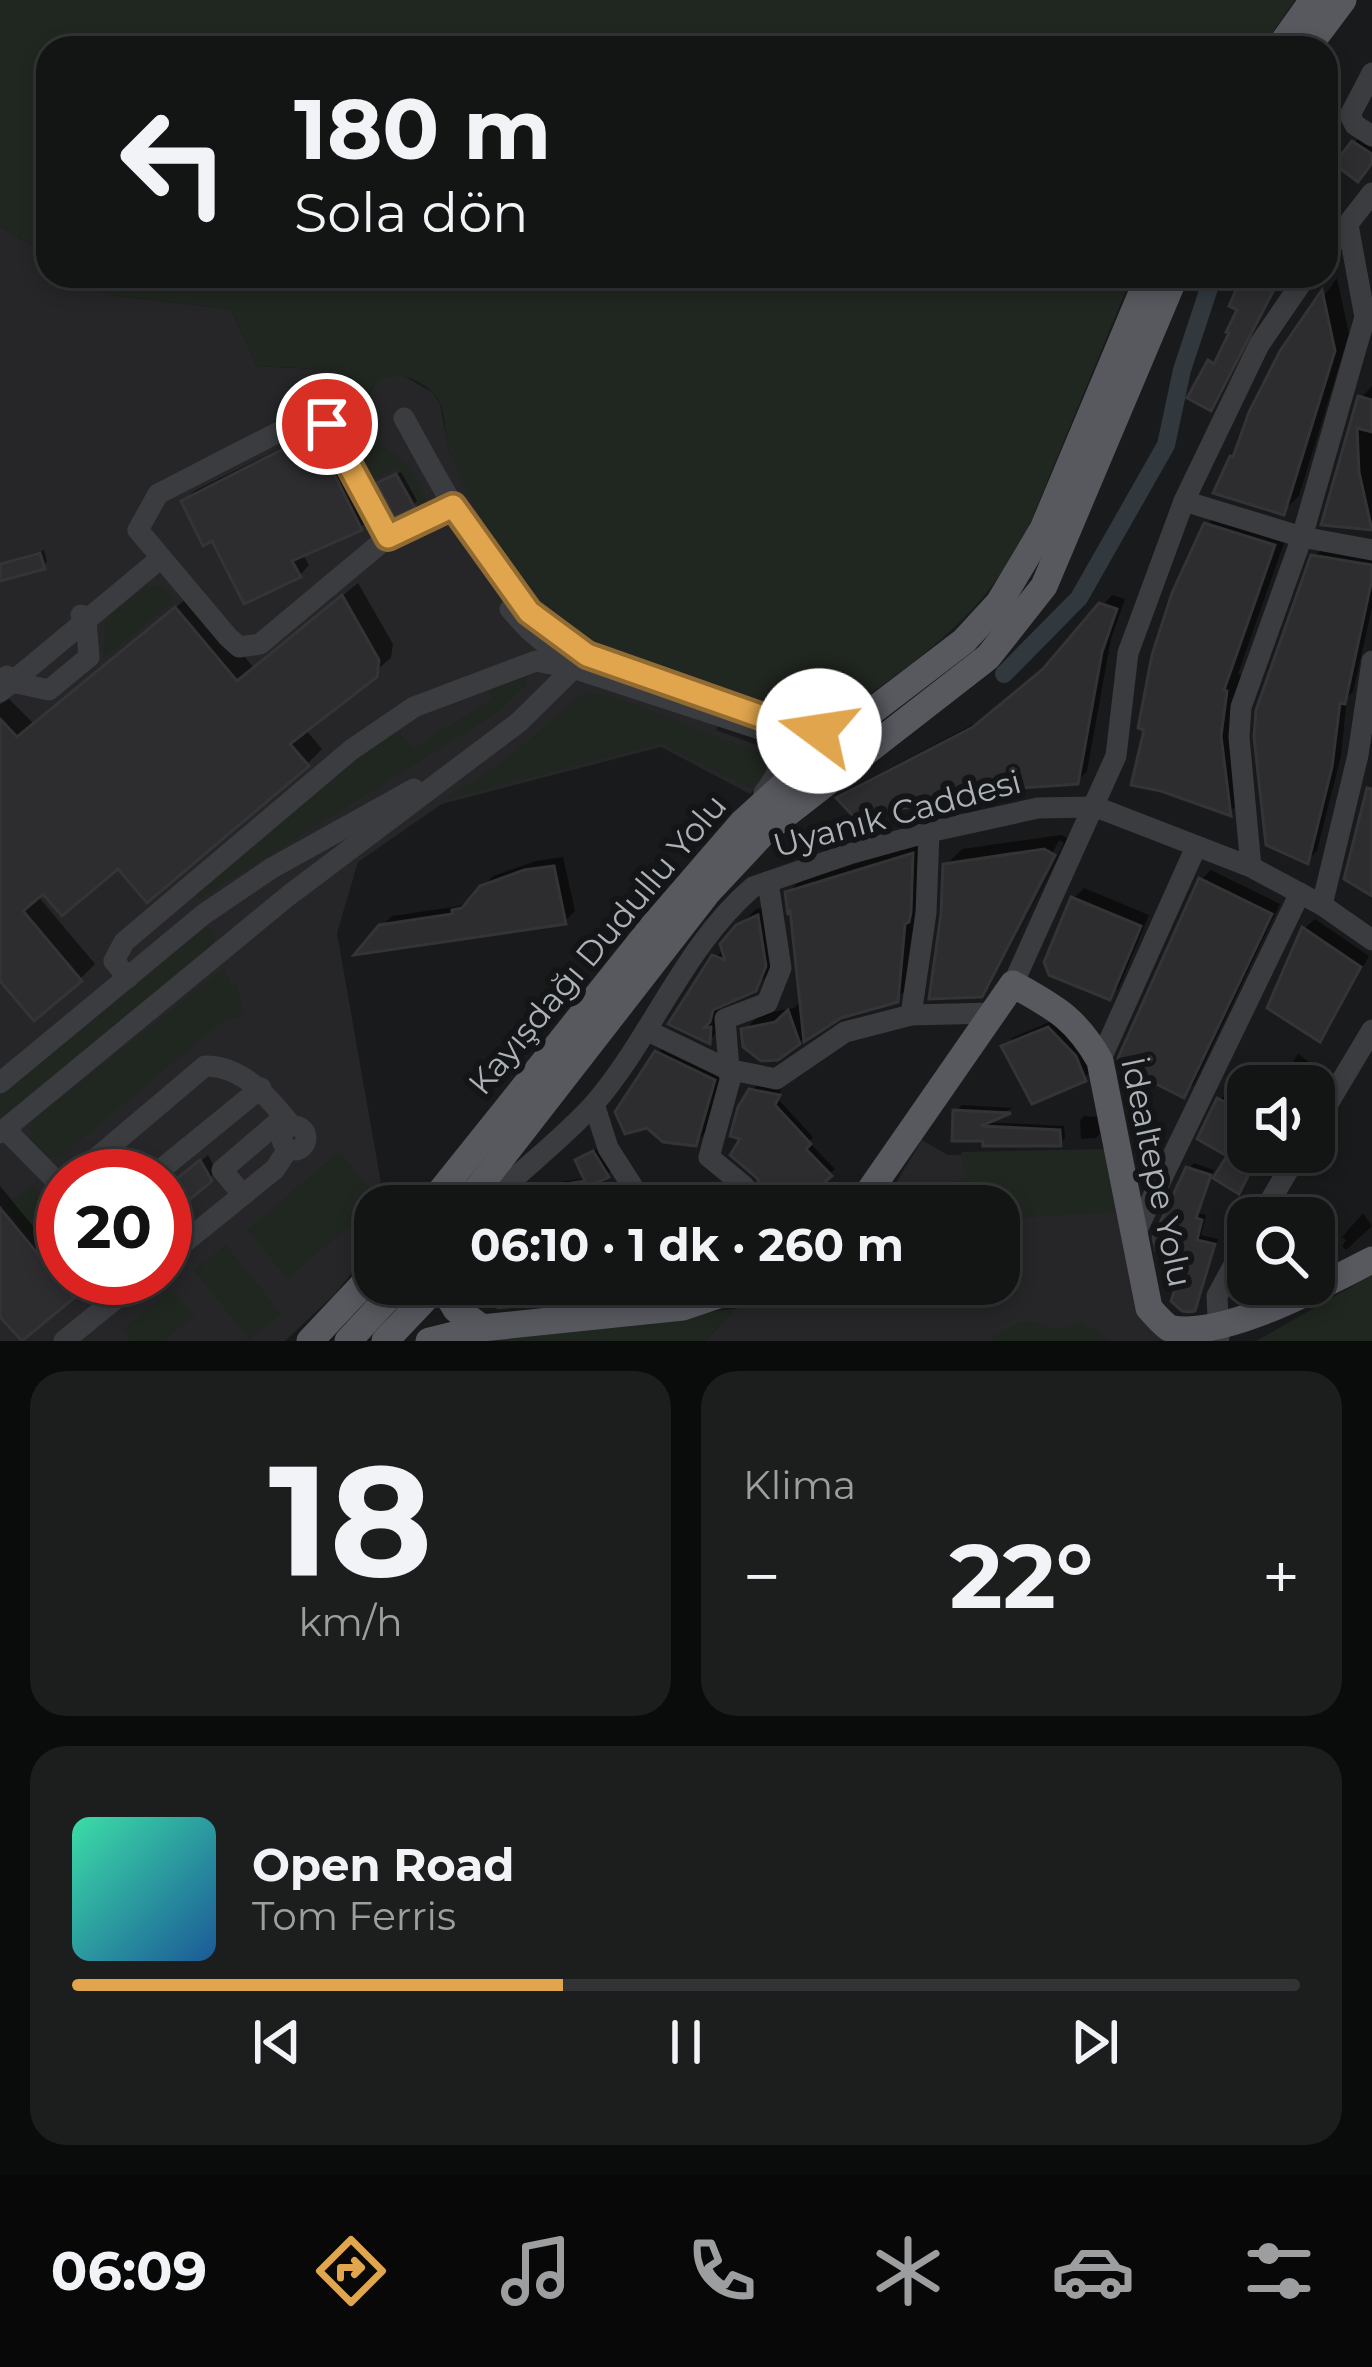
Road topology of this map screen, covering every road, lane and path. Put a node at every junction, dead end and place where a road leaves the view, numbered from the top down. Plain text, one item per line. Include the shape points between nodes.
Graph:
1 (1313, 0) edge
2 (1342, 0) edge
3 (1288, 36) edge
4 (1316, 36) edge
5 (1372, 73) edge
6 (1372, 136) edge
7 (1372, 193) edge
8 (1348, 225) junction
9 (1338, 237) edge
10 (1144, 288) edge
11 (1170, 288) edge
12 (1298, 288) edge
13 (404, 418) dead end
14 (1184, 501) junction
15 (453, 506) junction
16 (388, 537) junction
17 (1302, 537) junction
18 (1372, 550) edge
19 (159, 554) junction
20 (1372, 661) edge
21 (582, 662) junction
22 (5, 682) edge
23 (892, 696) junction
24 (776, 735) junction
25 (826, 747) junction
26 (867, 749) junction
27 (468, 761) junction
28 (1096, 807) junction
29 (742, 823) junction
30 (929, 832) junction
31 (1196, 847) junction
32 (1251, 867) junction
33 (768, 882) junction
34 (1300, 893) junction
35 (1322, 905) junction
36 (204, 914) junction
37 (1372, 940) edge
38 (228, 945) junction
39 (128, 979) junction
40 (1013, 984) junction
41 (993, 1013) junction
42 (911, 1015) junction
43 (646, 1030) junction
44 (1372, 1030) edge
45 (1100, 1060) junction
46 (727, 1070) junction
47 (0, 1083) edge
48 (261, 1088) junction
49 (1335, 1092) edge
50 (594, 1104) junction
51 (2, 1131) edge
52 (288, 1131) junction
53 (107, 1149) edge
54 (187, 1149) edge
55 (36, 1162) edge
56 (446, 1185) edge
57 (480, 1185) edge
58 (507, 1185) edge
59 (632, 1185) edge
60 (743, 1185) edge
61 (874, 1185) edge
62 (243, 1195) junction
63 (192, 1236) edge
64 (1133, 1238) junction
65 (1372, 1260) edge
66 (1227, 1278) edge
67 (354, 1294) edge
68 (108, 1305) edge
69 (381, 1305) edge
70 (420, 1305) edge
71 (453, 1305) edge
72 (686, 1305) edge
73 (482, 1328) junction
74 (1219, 1337) junction
75 (64, 1341) edge
76 (310, 1341) edge
77 (348, 1341) edge
78 (386, 1341) edge
79 (429, 1341) edge

1 - 3 main road
2 - 4 main road
5 - 6 street via 1350,115
7 - 8 street
8 - 9 street
8 - 17 street via 1365,317
10 - 23 main road, Kayışdağı Dudullu Yolu via 1023,568 964,641
11 - 26 main road, Kayışdağı Dudullu Yolu via 1044,586 988,657
12 - 14 street via 1258,344
13 - 15 street
14 - 17 street
14 - 28 street via 1128,653 1116,756
15 - 16 street
15 - 21 street via 529,612
16 - 19 street via 249,648 228,637
16 - 19 street via 317,417 158,494 138,530
17 - 18 street
17 - 32 street via 1241,706
19 - 22 street
20 - 35 street
21 - 23 street via 815,732
21 - 24 street
21 - 27 street
21 - 39 street via 536,661 496,674 414,707 351,750 124,943 114,961
23 - 25 main road, Kayışdağı Dudullu Yolu
24 - 25 street
24 - 29 street via 782,765
25 - 26 street
25 - 29 main road, Kayışdağı Dudullu Yolu
26 - 57 main road, Kayışdağı Dudullu Yolu via 767,829 708,892
27 - 36 street
27 - 38 street
28 - 30 street, Uyanık Caddesi via 1038,808
28 - 31 street, Uyanık Caddesi
28 - 40 street
29 - 56 main road, Kayışdağı Dudullu Yolu
30 - 33 street, Uyanık Caddesi
30 - 42 street
31 - 32 street, Uyanık Caddesi
31 - 45 street
32 - 34 street, Uyanık Caddesi
33 - 43 street, Uyanık Caddesi via 712,929
33 - 46 street via 781,968 766,1003 725,1019
34 - 35 street, Uyanık Caddesi
34 - 64 street
35 - 37 street, Uyanık Caddesi
36 - 38 street via 226,924
36 - 39 street
38 - 51 street
39 - 47 street
40 - 41 main road
40 - 45 main road, İdealtepe Yolu via 1063,1012
41 - 42 street
41 - 61 main road
42 - 46 street via 845,1031 776,1079
43 - 46 street
43 - 50 street, Uyanık Caddesi
44 - 49 street
45 - 64 main road, İdealtepe Yolu
46 - 60 street via 710,1157
48 - 52 street
48 - 53 street via 205,1066
48 - 54 street
50 - 58 street, Uyanık Caddesi
50 - 59 street
51 - 55 street
52 - 62 street via 275,1168
52 - 62 street via 221,1170
62 - 63 street
64 - 74 main road, İdealtepe Yolu via 1149,1308 1170,1330
65 - 74 main road via 1265,1321
66 - 74 street via 1217,1296
67 - 76 main road
68 - 75 street
69 - 77 main road
70 - 78 main road
71 - 73 main road
72 - 73 main road
73 - 79 main road

